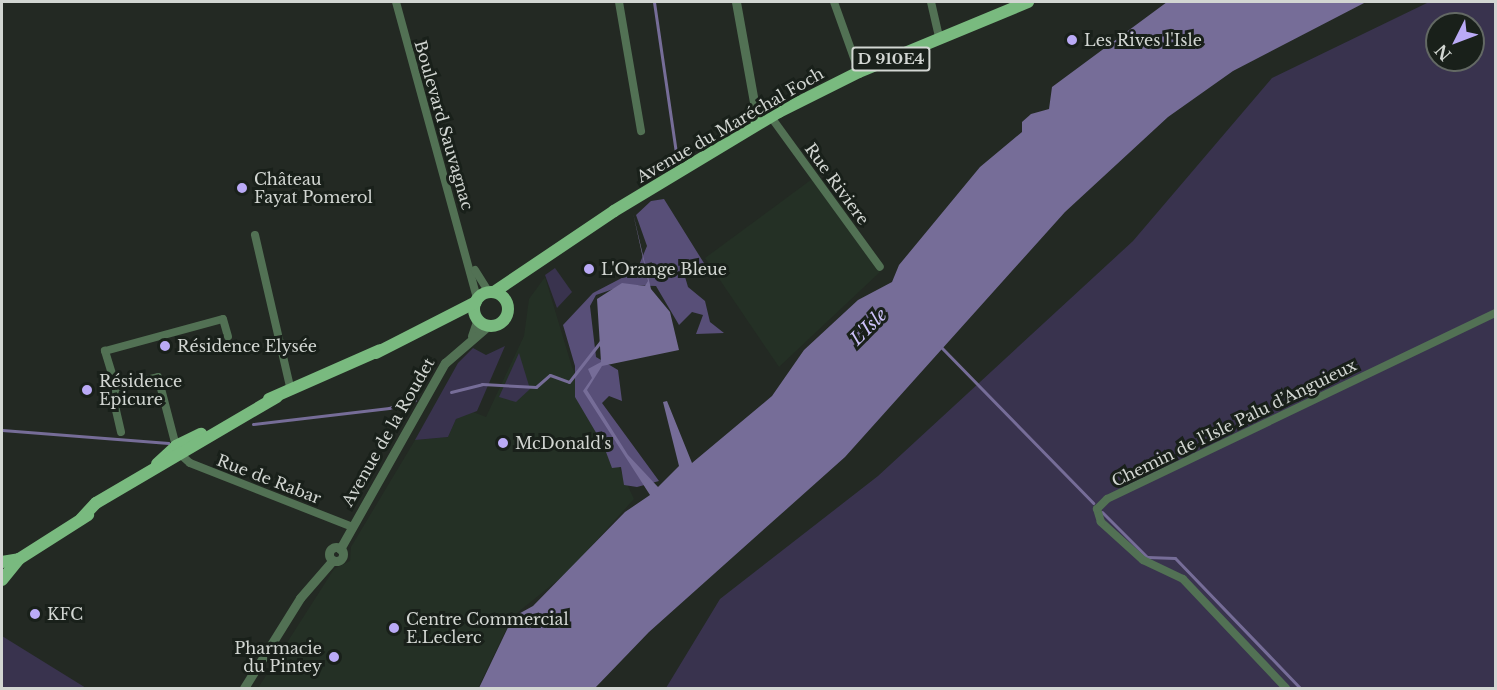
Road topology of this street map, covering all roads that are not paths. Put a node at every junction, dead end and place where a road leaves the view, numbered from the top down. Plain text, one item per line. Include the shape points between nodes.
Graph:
1 (396, 2) edge
2 (619, 2) edge
3 (736, 2) edge
4 (834, 2) edge
5 (931, 2) edge
6 (1028, 2) edge
7 (940, 40) junction
8 (860, 72) junction
9 (771, 117) junction
10 (758, 124) junction
11 (641, 131) dead end
12 (255, 235) dead end
13 (557, 250) junction
14 (467, 255) junction
15 (880, 267) dead end
16 (492, 292) junction
17 (507, 302) junction
18 (479, 312) junction
19 (1496, 313) edge
20 (228, 336) dead end
21 (116, 387) junction
22 (291, 391) junction
23 (121, 432) dead end
24 (177, 450) junction
25 (350, 526) junction
26 (21, 558) junction
27 (2, 562) edge
28 (2, 580) edge
29 (244, 688) edge
30 (1286, 688) edge

1 - 14 street, Boulevard Sauvagnac
2 - 11 street
3 - 10 street
4 - 8 street
5 - 7 street
6 - 7 main road, Avenue du Maréchal Foch / D 910E4
7 - 8 main road, Avenue du Maréchal Foch / D 910E4
8 - 9 main road, Avenue du Maréchal Foch / D 910E4
9 - 10 main road, Avenue du Maréchal Foch / D 910E4
9 - 15 street, Rue Riviere
10 - 13 main road, Avenue du Maréchal Foch / D 910E4
12 - 22 street
13 - 16 main road, Avenue du Maréchal Foch / D 910E4
13 - 17 main road, Avenue du Maréchal Foch / D 910E4
14 - 16 street, Boulevard Sauvagnac
14 - 18 street, Boulevard Sauvagnac
16 - 17 main road
16 - 18 main road, Avenue du Maréchal Foch
17 - 18 main road, Avenue du Maréchal Foch via 503,321
18 - 22 main road, Avenue du Maréchal Foch via 428,326
18 - 25 street, Avenue de la Roudet via 472,336 445,363
19 - 30 street, Chemin de l'Isle Palu d’Anguieux via 1107,499 1097,509 1101,522 1143,560 1183,579
20 - 21 street via 223,319 105,351
21 - 23 street via 113,398
21 - 24 street via 158,377
22 - 24 main road, Avenue du Maréchal Foch
24 - 25 street, Rue de Rabar via 190,463
24 - 26 main road
25 - 29 street, Avenue de la Roudet via 340,549 341,559 333,560 300,598
26 - 27 main road
26 - 28 main road

